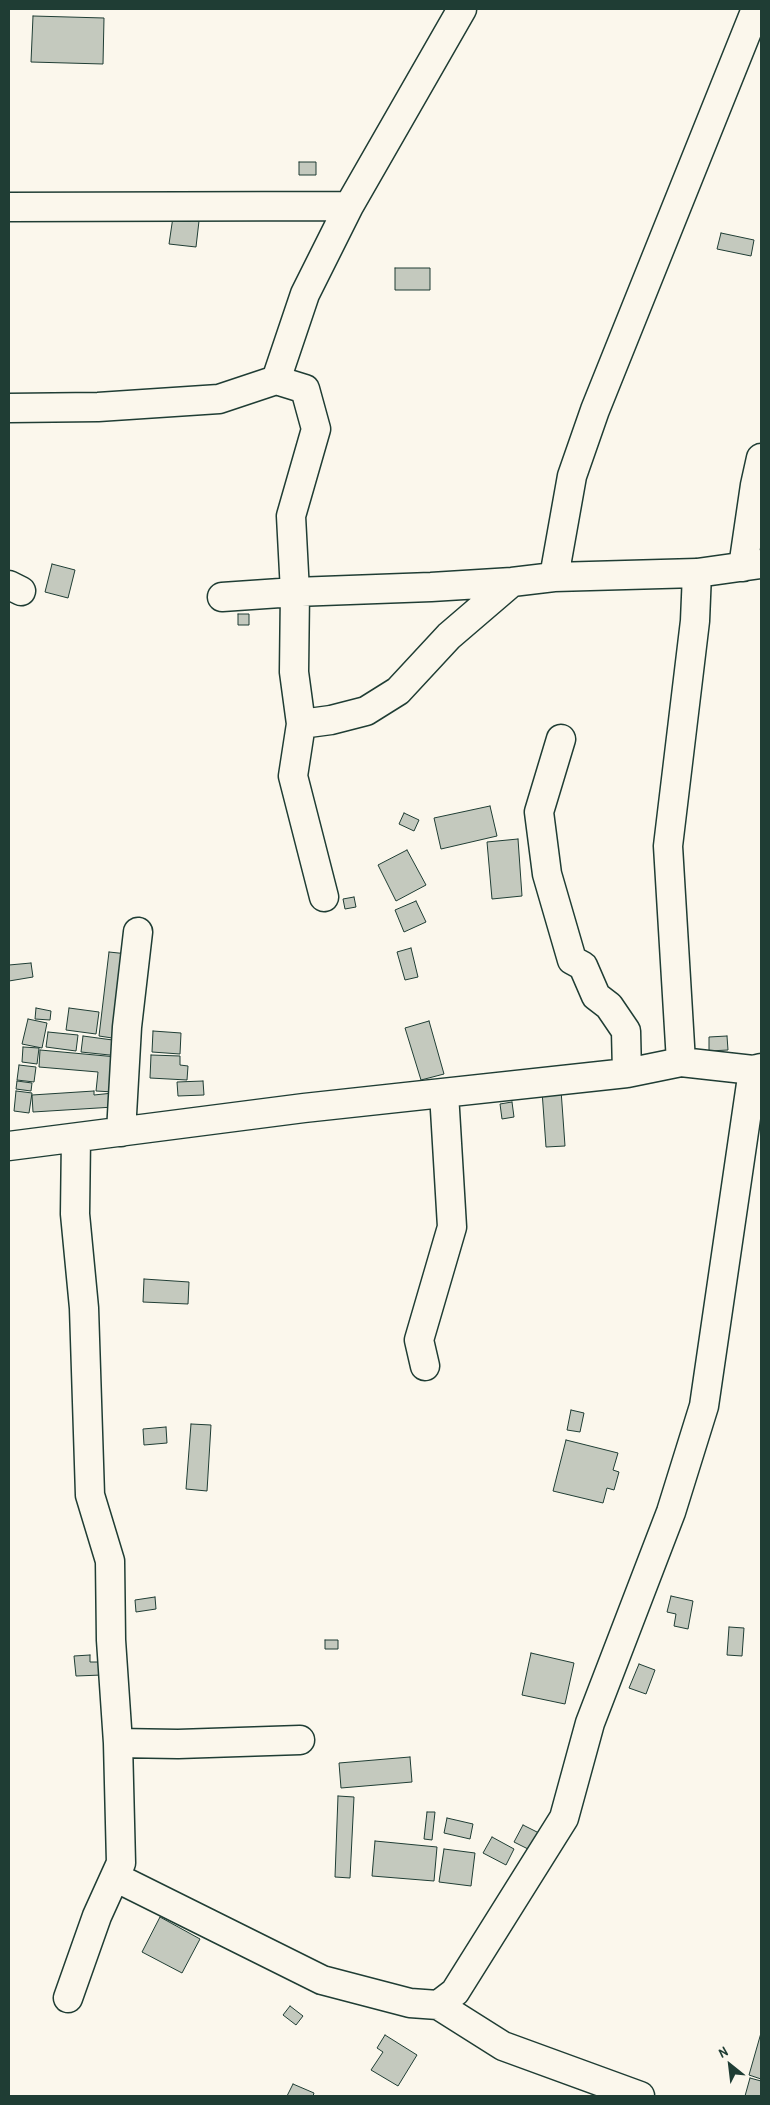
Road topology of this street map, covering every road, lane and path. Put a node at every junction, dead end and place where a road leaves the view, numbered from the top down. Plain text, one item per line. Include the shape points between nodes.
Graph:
1 (462, 9) edge
2 (756, 9) edge
3 (349, 206) junction
4 (9, 207) edge
5 (276, 380) junction
6 (9, 408) edge
7 (761, 458) edge
8 (752, 565) edge
9 (697, 573) junction
10 (554, 577) junction
11 (512, 582) junction
12 (295, 592) junction
13 (222, 597) dead end
14 (301, 724) junction
15 (561, 739) dead end
16 (324, 897) dead end
17 (138, 932) dead end
18 (681, 1062) junction
19 (757, 1069) edge
20 (627, 1072) junction
21 (444, 1093) junction
22 (121, 1132) junction
23 (76, 1138) junction
24 (9, 1146) edge
25 (425, 1366) dead end
26 (300, 1740) dead end
27 (118, 1743) junction
28 (115, 1877) junction
29 (68, 1998) dead end
30 (438, 2005) junction
31 (640, 2096) edge

1 - 3 street
2 - 10 street via 595,410 572,476
3 - 4 street
3 - 5 street via 305,294
5 - 6 street via 219,399 98,407
5 - 12 street via 306,389 316,429 292,516
7 - 8 street via 755,485
8 - 9 street
9 - 10 street
9 - 18 street via 695,621 668,846
10 - 11 street
11 - 12 street
11 - 14 street via 449,636 398,691 366,711
12 - 13 street
12 - 14 street via 294,672
14 - 16 street via 292,776
15 - 20 street via 539,812 547,874 572,960 583,966 596,996 609,1006 626,1031
17 - 22 street via 127,1027
18 - 19 street
18 - 20 street
19 - 30 street via 704,1406 671,1512 590,1723 564,1818 455,1992
20 - 21 street
21 - 22 street
21 - 25 street via 452,1227 419,1340
22 - 23 street
23 - 24 street
23 - 27 street via 75,1214 84,1308 90,1495 110,1561
26 - 27 street
27 - 28 street via 121,1864
28 - 29 street via 97,1916
28 - 30 street via 322,1980 410,2003
30 - 31 street via 503,2046

